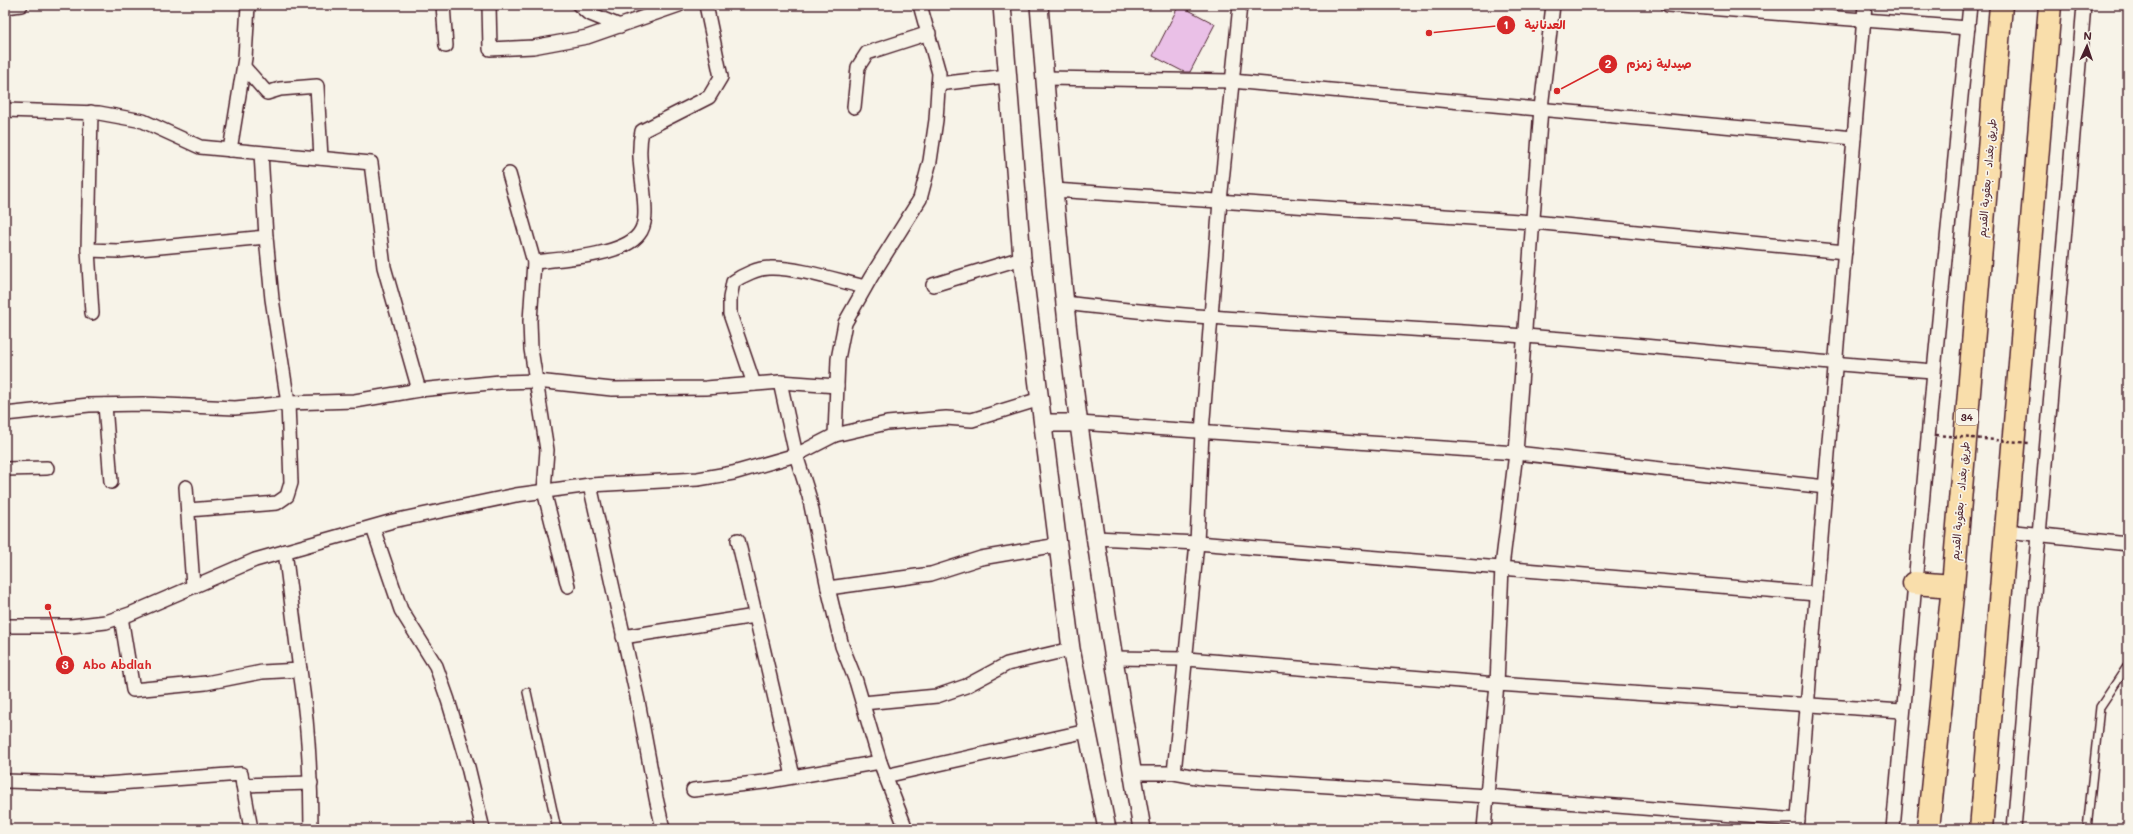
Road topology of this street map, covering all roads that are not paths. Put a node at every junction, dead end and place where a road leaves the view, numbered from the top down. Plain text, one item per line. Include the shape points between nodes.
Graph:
1 (21, 5) edge
2 (248, 5) edge
3 (443, 5) edge
4 (489, 5) edge
5 (579, 5) edge
6 (679, 5) edge
7 (706, 5) edge
8 (920, 5) edge
9 (1002, 5) edge
10 (1039, 5) edge
11 (1240, 5) edge
12 (1553, 5) edge
13 (1668, 5) edge
14 (1865, 5) edge
15 (1970, 5) edge
16 (2001, 5) edge
17 (2050, 5) edge
18 (2084, 5) edge
19 (5, 7) edge
20 (1864, 20) junction
21 (620, 26) junction
22 (1968, 28) junction
23 (929, 33) junction
24 (446, 46) dead end
25 (244, 67) junction
26 (1007, 76) junction
27 (1045, 78) junction
28 (1232, 81) junction
29 (938, 84) junction
30 (854, 107) dead end
31 (1541, 108) junction
32 (5, 110) edge
33 (91, 112) junction
34 (1854, 138) junction
35 (230, 150) junction
36 (261, 153) junction
37 (321, 158) junction
38 (509, 174) dead end
39 (1054, 190) junction
40 (1220, 201) junction
41 (1533, 222) junction
42 (266, 238) junction
43 (88, 250) junction
44 (1845, 252) junction
45 (1022, 258) junction
46 (534, 262) junction
47 (933, 285) dead end
48 (865, 287) junction
49 (1065, 303) junction
50 (92, 313) dead end
51 (1212, 317) junction
52 (1525, 336) junction
53 (1836, 365) junction
54 (1934, 371) junction
55 (537, 381) junction
56 (780, 382) junction
57 (754, 384) junction
58 (837, 386) junction
59 (419, 390) junction
60 (1040, 399) junction
61 (288, 404) junction
62 (105, 405) junction
63 (5, 414) edge
64 (1043, 423) junction
65 (1079, 423) junction
66 (1202, 432) junction
67 (835, 434) junction
68 (1516, 453) junction
69 (796, 455) junction
70 (46, 468) dead end
71 (5, 469) edge
72 (111, 482) dead end
73 (590, 485) junction
74 (186, 487) dead end
75 (1826, 487) junction
76 (544, 491) junction
77 (188, 510) junction
78 (373, 528) junction
79 (2006, 531) junction
80 (2038, 535) junction
81 (1096, 538) junction
82 (738, 540) dead end
83 (1197, 543) junction
84 (2128, 544) edge
85 (1058, 545) junction
86 (285, 551) junction
87 (1502, 567) junction
88 (1914, 583) junction
89 (193, 586) junction
90 (568, 586) dead end
91 (1953, 586) junction
92 (828, 588) junction
93 (1816, 594) junction
94 (755, 616) junction
95 (120, 617) junction
96 (5, 626) edge
97 (623, 637) junction
98 (1071, 649) junction
99 (1113, 658) junction
100 (1187, 659) junction
101 (2128, 665) edge
102 (300, 670) junction
103 (1497, 684) junction
104 (527, 692) dead end
105 (863, 704) junction
106 (1807, 704) junction
107 (1902, 711) junction
108 (1087, 731) junction
109 (880, 762) junction
110 (1133, 773) junction
111 (1174, 773) junction
112 (793, 776) junction
113 (885, 776) junction
114 (5, 781) edge
115 (311, 783) junction
116 (243, 785) junction
117 (693, 790) dead end
118 (1487, 796) junction
119 (1797, 825) edge
120 (251, 829) edge
121 (311, 829) edge
122 (483, 829) edge
123 (558, 829) edge
124 (663, 829) edge
125 (906, 829) edge
126 (1107, 829) edge
127 (1142, 829) edge
128 (1484, 829) edge
129 (1893, 829) edge
130 (1928, 829) edge
131 (1981, 829) edge
132 (2014, 829) edge
133 (2088, 829) edge

1 - 19 street
2 - 25 street
3 - 24 street
4 - 21 street via 490,49 533,47 587,37
5 - 21 street via 588,13
6 - 21 street
7 - 46 street via 721,76 709,97 642,131 639,145 645,215 640,234 624,246
8 - 23 street
9 - 26 street
10 - 27 street
11 - 28 street
12 - 31 street
13 - 20 street
14 - 20 street
15 - 22 street
16 - 91 highway, طريق بغداد - بعقوبة القديم / 34
17 - 79 highway
18 - 80 street
20 - 22 street
20 - 34 street
22 - 54 street
23 - 29 street via 939,73
23 - 30 street via 867,53 858,67
25 - 35 street
25 - 37 street via 267,93 280,89 317,86
26 - 29 street
26 - 45 street
27 - 28 street
27 - 39 street
28 - 31 street
28 - 40 street
29 - 48 street via 930,162 920,199
31 - 34 street
31 - 41 street
32 - 33 street
33 - 35 street via 143,121 200,147
33 - 43 street
34 - 44 street
35 - 36 street
36 - 37 street
36 - 42 street
37 - 59 street via 371,163 384,267
38 - 46 street
39 - 40 street
39 - 49 street
40 - 41 street
40 - 51 street
41 - 44 street
41 - 52 street
42 - 43 street via 118,250
42 - 61 street via 272,299
43 - 50 street
44 - 53 street
45 - 47 street
45 - 60 street
46 - 55 street via 530,321 531,349
48 - 57 street via 803,272 770,268 742,276 733,282 730,314
48 - 58 street via 845,323 838,359
49 - 51 street
49 - 65 street
51 - 52 street
51 - 66 street
52 - 53 street
52 - 68 street
53 - 54 street
53 - 75 street
54 - 88 street
55 - 57 street via 612,389 706,388
55 - 59 street
55 - 76 street via 547,450
56 - 57 street
56 - 58 street
56 - 69 street
58 - 67 street
59 - 61 street via 355,401
60 - 64 street
60 - 67 street via 972,420 946,418 887,423
61 - 62 street via 235,408 151,404
61 - 77 street via 291,483 287,496 277,503
62 - 63 street
62 - 72 street
64 - 65 street
64 - 85 street
65 - 66 street
65 - 81 street
66 - 68 street
66 - 83 street
67 - 69 street
68 - 75 street
68 - 87 street
69 - 73 street via 733,473 698,479
69 - 92 street via 809,496
70 - 71 street
73 - 76 street
73 - 97 street
74 - 77 street
75 - 93 street
76 - 78 street via 393,521
76 - 90 street
77 - 89 street
78 - 86 street
78 - 122 street via 401,610 436,666 468,767
79 - 80 street
79 - 131 highway
80 - 84 street
80 - 132 street
81 - 83 street
81 - 99 street
82 - 94 street
83 - 87 street
83 - 100 street
85 - 92 street via 980,558 931,574
85 - 98 street
86 - 89 street via 255,560
86 - 102 street
87 - 93 street
87 - 103 street
88 - 91 highway
88 - 107 street
89 - 95 street
91 - 130 highway, طريق بغداد - بعقوبة القديم / 34
92 - 105 street via 842,646
93 - 106 street
94 - 97 street
94 - 112 street
95 - 96 street via 106,622 71,626
95 - 102 street via 133,690 206,683 262,672
97 - 124 street
98 - 105 street via 1007,664 966,686 937,696
98 - 108 street
99 - 100 street
99 - 110 street
100 - 103 street
100 - 111 street
101 - 133 lane via 2100,707
102 - 115 street via 306,708
103 - 106 street
103 - 118 street
104 - 123 lane
105 - 109 street
106 - 107 street
106 - 119 street
107 - 129 street
108 - 113 street
108 - 126 street
109 - 112 street
109 - 113 street
110 - 111 street
110 - 127 street
111 - 118 street via 1202,778
112 - 117 street
113 - 125 street
114 - 116 street via 105,784 241,774
115 - 116 street
115 - 121 street
116 - 120 street
118 - 119 street
118 - 128 street

